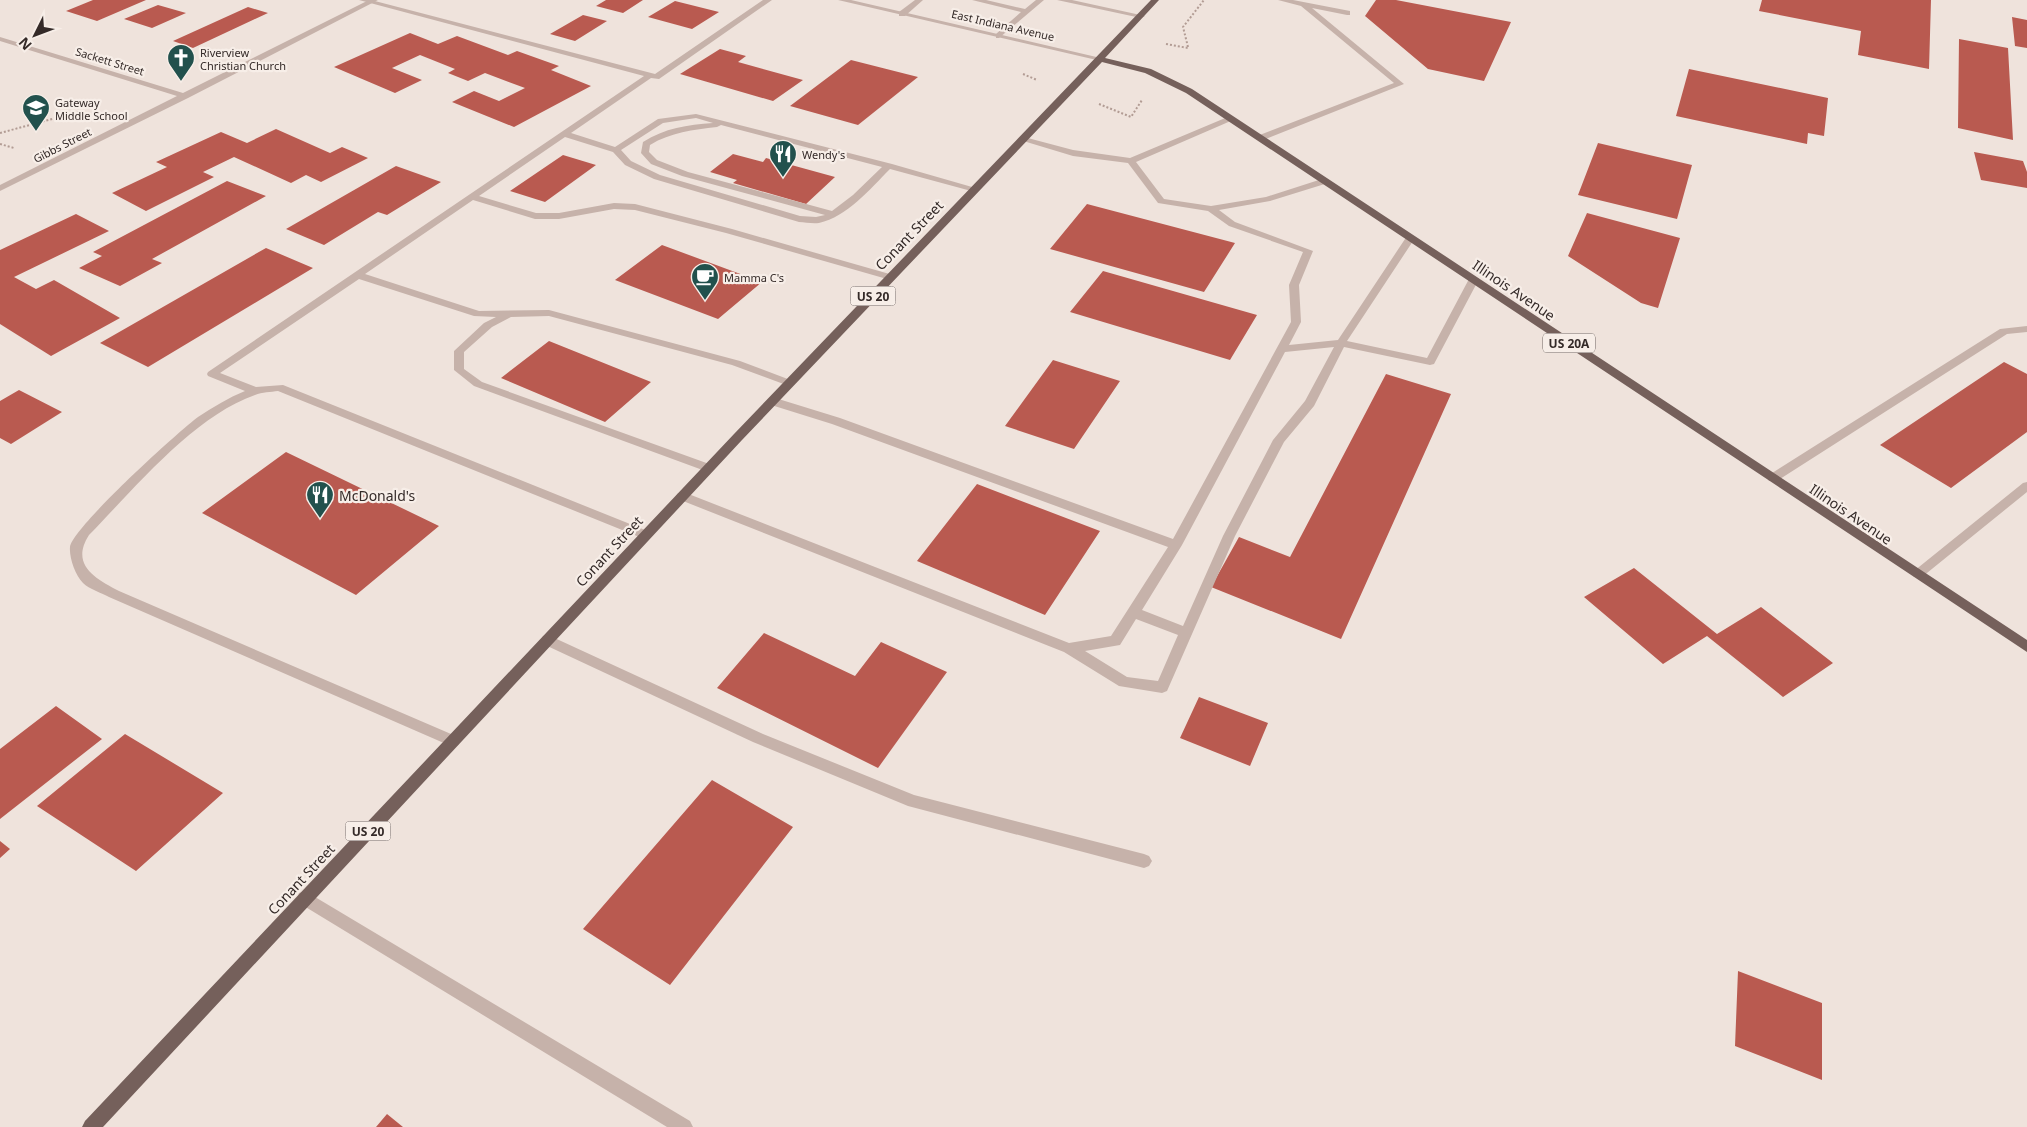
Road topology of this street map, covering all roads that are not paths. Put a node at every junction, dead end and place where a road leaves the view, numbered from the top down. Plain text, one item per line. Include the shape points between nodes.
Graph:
1 (768, 0) edge
2 (842, 0) edge
3 (919, 0) edge
4 (976, 0) edge
5 (1040, 0) edge
6 (1061, 0) edge
7 (1155, 0) edge
8 (1282, 0) edge
9 (369, 1) edge
10 (1080, 2) edge
11 (1304, 4) junction
12 (1026, 11) junction
13 (1347, 13) dead end
14 (902, 14) junction
15 (1141, 16) junction
16 (999, 36) junction
17 (0, 39) edge
18 (1101, 59) junction
19 (651, 75) junction
20 (185, 96) junction
21 (1230, 118) junction
22 (724, 124) junction
23 (564, 134) junction
24 (1260, 138) junction
25 (1024, 140) junction
26 (616, 150) junction
27 (1131, 161) junction
28 (889, 166) junction
29 (1325, 181) junction
30 (0, 188) edge
31 (975, 189) junction
32 (472, 197) junction
33 (1212, 209) junction
34 (833, 214) junction
35 (1410, 238) junction
36 (357, 275) junction
37 (890, 277) junction
38 (1474, 280) junction
39 (509, 314) junction
40 (2027, 329) edge
41 (1342, 343) junction
42 (1282, 349) junction
43 (789, 383) junction
44 (253, 390) junction
45 (772, 401) junction
46 (708, 468) junction
47 (1773, 478) junction
48 (2027, 486) edge
49 (682, 496) junction
50 (646, 535) junction
51 (1176, 545) junction
52 (1918, 574) junction
53 (1133, 612) junction
54 (1187, 633) junction
55 (548, 640) junction
56 (2027, 647) edge
57 (1069, 648) junction
58 (453, 740) junction
59 (1144, 860) dead end
60 (305, 898) junction
61 (91, 1127) edge
62 (684, 1127) edge

1 - 19 street via 656,77
2 - 14 street, East Indiana Avenue
3 - 14 street
4 - 12 street
5 - 12 street
6 - 10 street
7 - 15 main road, Conant Street / US 20
8 - 11 street
9 - 19 street
9 - 20 street, Gibbs Street
10 - 15 street
11 - 13 street
11 - 24 street via 1400,84
12 - 16 street
14 - 16 street, East Indiana Avenue
15 - 18 main road, Conant Street / US 20
16 - 18 street, East Indiana Avenue
17 - 20 street, Sackett Street
18 - 21 main road, Illinois Avenue / US 20A via 1148,71 1189,91
18 - 25 main road, Conant Street / US 20
19 - 23 street
20 - 30 street, Gibbs Street
21 - 24 main road, Illinois Avenue / US 20A
21 - 27 street
22 - 26 street via 696,116 661,121
22 - 28 street
22 - 34 street via 682,128 660,134 646,144 645,153 654,162 685,174
23 - 26 street
23 - 32 street
24 - 29 main road, Illinois Avenue / US 20A
25 - 27 street via 1073,153
25 - 31 main road, Conant Street / US 20
26 - 34 street via 628,163 657,177 799,219 816,221
27 - 33 street via 1161,201
28 - 31 street
28 - 34 street
29 - 33 street via 1267,199
29 - 35 main road, Illinois Avenue / US 20A
31 - 37 main road, Conant Street / US 20
32 - 36 street
32 - 37 street via 535,216 559,216 614,206 635,207
33 - 42 street via 1232,224 1308,251 1294,285 1296,322
35 - 38 main road, Illinois Avenue / US 20A
35 - 41 street
36 - 39 street via 478,314
36 - 44 street via 212,374
37 - 43 main road, Conant Street / US 20
38 - 41 street via 1430,362
38 - 47 main road, Illinois Avenue / US 20A
39 - 43 street via 549,313 736,363
39 - 46 street via 488,325 459,351 459,370 478,384
40 - 47 street via 2004,331
41 - 42 street
41 - 54 street via 1310,403 1279,440 1229,536
42 - 51 street
43 - 45 main road, Conant Street / US 20
44 - 50 street via 279,387
44 - 58 street via 208,414 173,443 85,532 76,546 77,560 87,579 114,594
45 - 46 main road, Conant Street / US 20
45 - 51 street via 836,421
46 - 49 main road, Conant Street / US 20
47 - 52 main road, Illinois Avenue / US 20A
48 - 52 street
49 - 50 main road, Conant Street / US 20
49 - 57 street
50 - 55 main road, Conant Street / US 20
51 - 53 street
52 - 56 main road, Illinois Avenue / US 20A
53 - 54 street
53 - 57 street via 1115,641
54 - 57 street via 1162,687 1124,682
55 - 58 main road, Conant Street / US 20
55 - 59 street via 758,738 913,801
58 - 60 main road, Conant Street / US 20
60 - 61 main road, Conant Street / US 20
60 - 62 street

